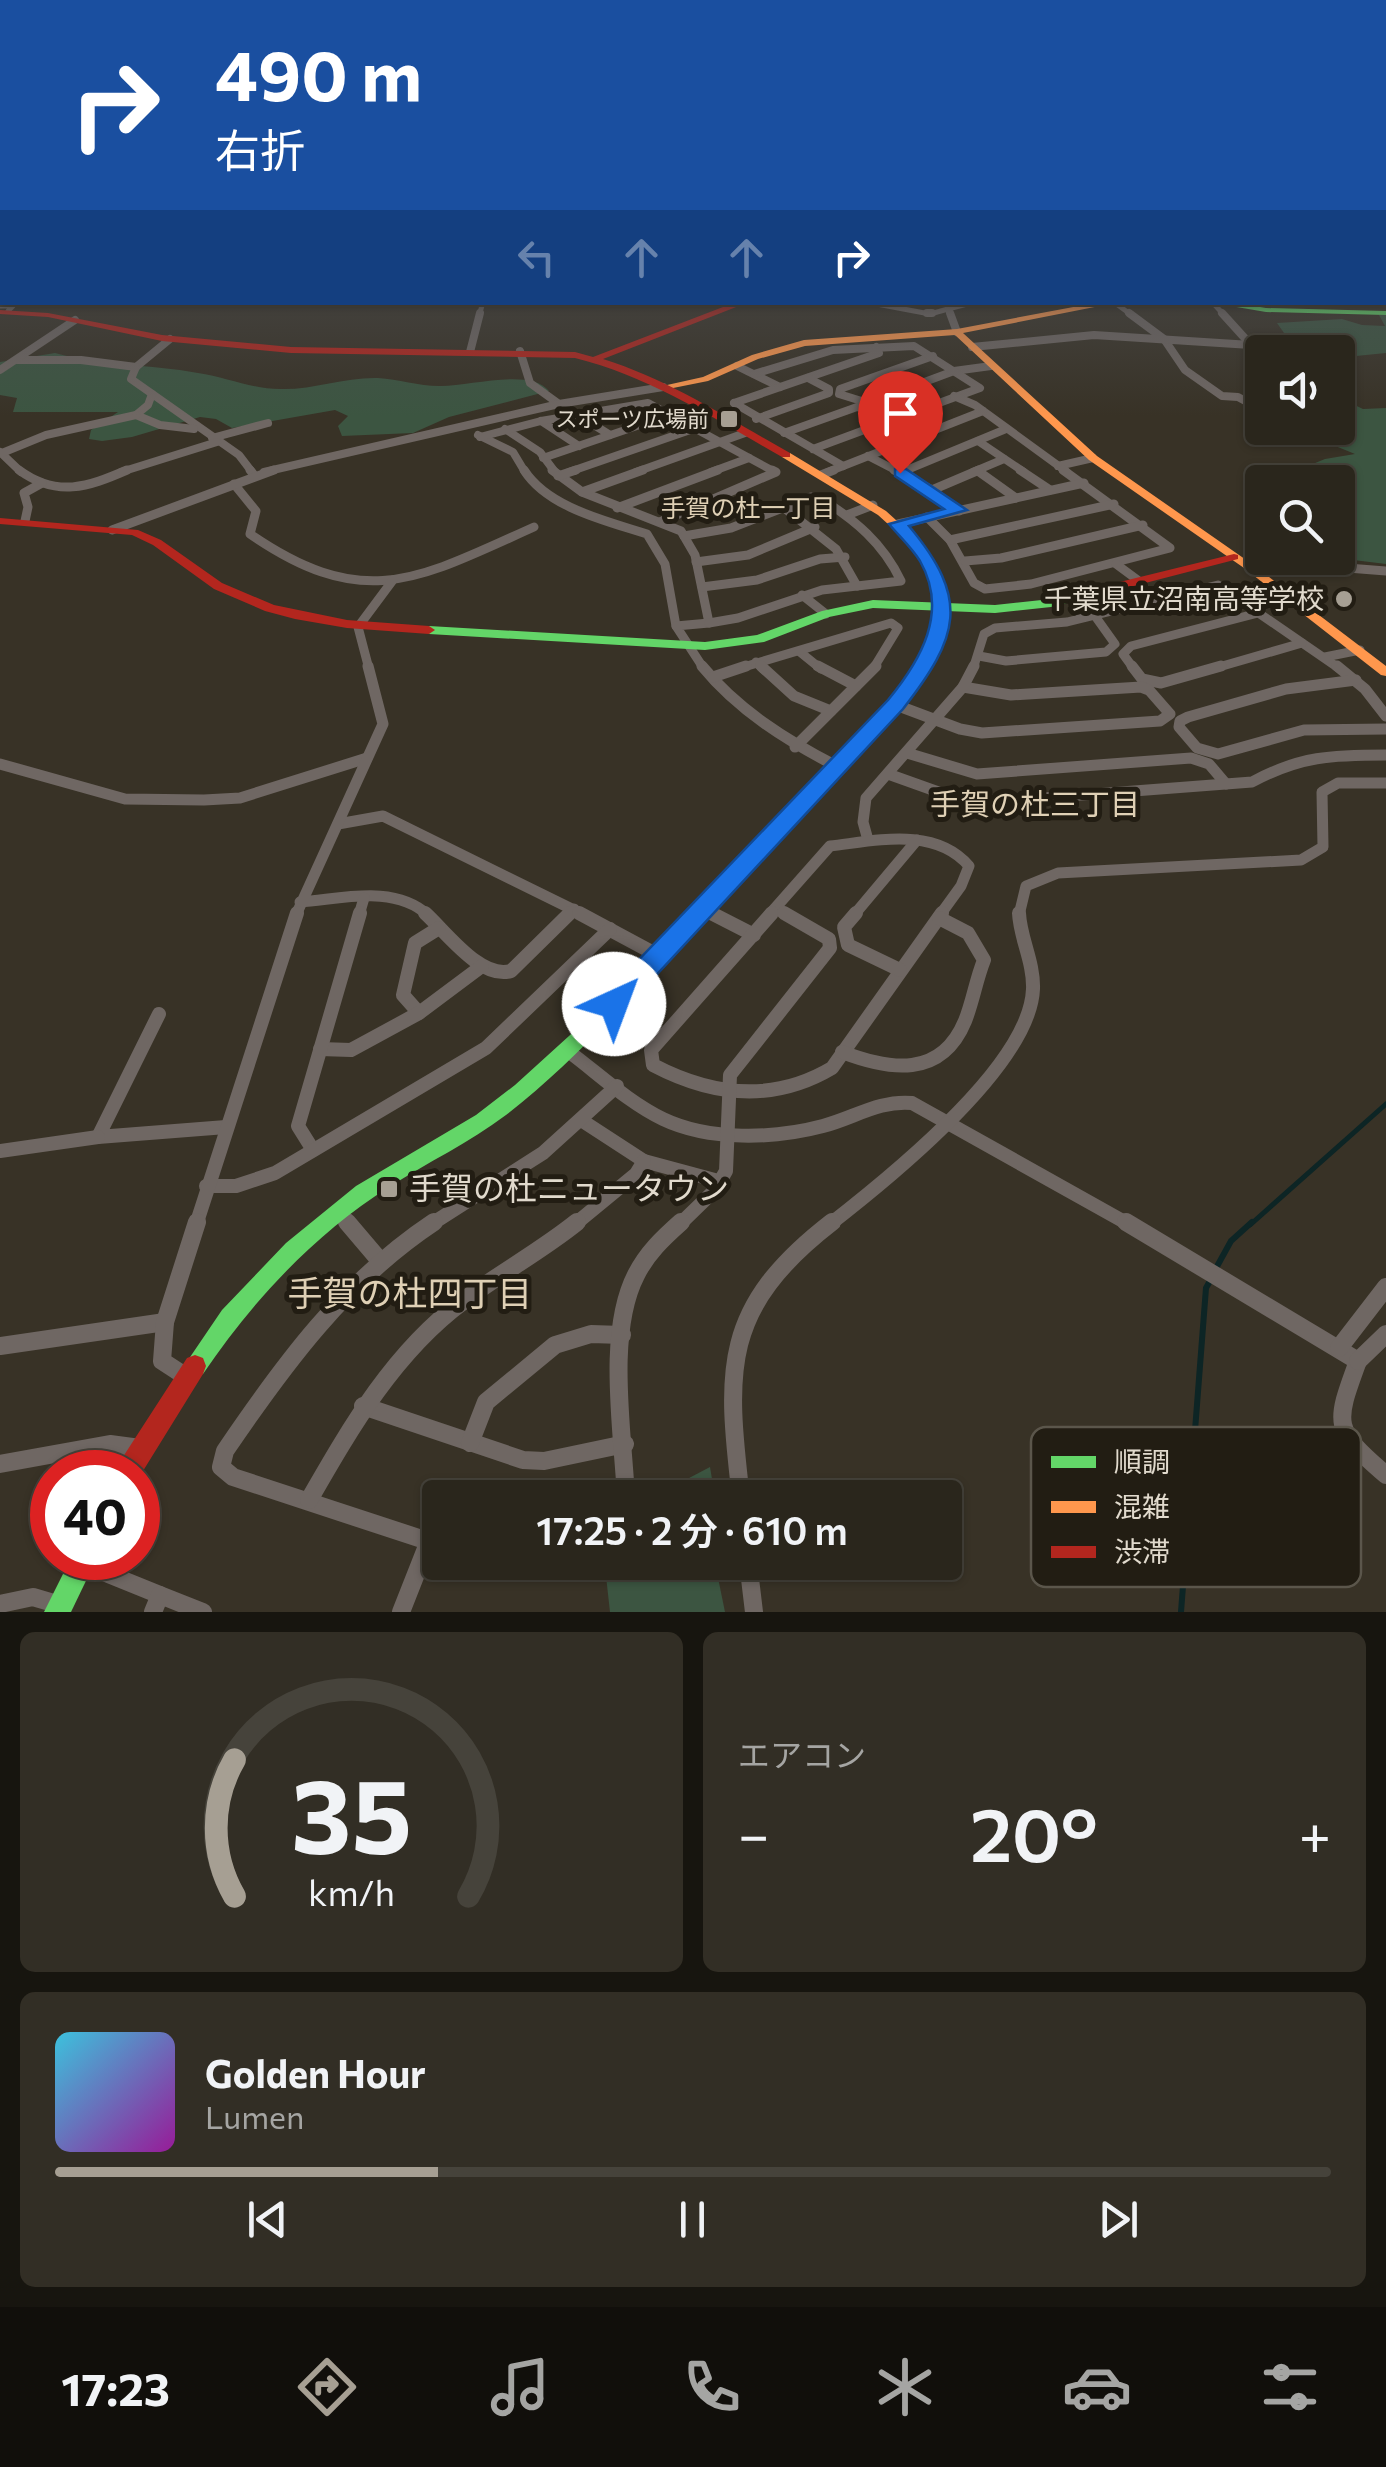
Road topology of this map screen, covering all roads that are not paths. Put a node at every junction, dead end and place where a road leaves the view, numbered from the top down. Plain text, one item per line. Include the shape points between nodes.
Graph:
1 (482, 305) edge
2 (737, 305) edge
3 (882, 305) edge
4 (963, 305) edge
5 (1099, 305) edge
6 (1119, 305) edge
7 (1221, 305) edge
8 (1232, 305) edge
9 (948, 309) junction
10 (3, 310) edge
11 (1386, 313) edge
12 (74, 320) junction
13 (957, 332) junction
14 (170, 338) junction
15 (1164, 339) junction
16 (828, 345) junction
17 (876, 347) junction
18 (972, 347) junction
19 (520, 351) junction
20 (470, 352) junction
21 (932, 356) junction
22 (17, 360) junction
23 (596, 360) junction
24 (737, 366) junction
25 (992, 366) junction
26 (136, 367) junction
27 (0, 370) edge
28 (954, 371) junction
29 (754, 374) junction
30 (808, 378) junction
31 (663, 387) junction
32 (780, 388) junction
33 (152, 394) junction
34 (954, 396) junction
35 (1245, 401) edge
36 (558, 404) junction
37 (983, 411) junction
38 (672, 414) junction
39 (136, 415) junction
40 (578, 415) junction
41 (756, 418) junction
42 (541, 421) junction
43 (268, 423) dead end
44 (465, 426) junction
45 (696, 428) junction
46 (198, 429) junction
47 (505, 429) junction
48 (1006, 430) junction
49 (745, 433) junction
50 (784, 434) junction
51 (922, 435) junction
52 (480, 436) junction
53 (610, 436) junction
54 (214, 440) junction
55 (978, 441) junction
56 (722, 442) junction
57 (579, 446) junction
58 (813, 449) junction
59 (1, 452) edge
60 (868, 456) junction
61 (544, 458) junction
62 (749, 458) junction
63 (1093, 458) junction
64 (1004, 459) junction
65 (843, 466) junction
66 (1058, 466) junction
67 (978, 471) junction
68 (900, 473) junction
69 (254, 475) junction
70 (821, 475) junction
71 (558, 476) junction
72 (1084, 482) junction
73 (42, 483) junction
74 (234, 484) junction
75 (932, 490) junction
76 (1050, 490) junction
77 (582, 492) junction
78 (1016, 498) junction
79 (873, 504) junction
80 (1114, 504) junction
81 (784, 507) junction
82 (617, 508) junction
83 (959, 510) junction
84 (847, 514) junction
85 (928, 517) junction
86 (0, 521) edge
87 (25, 521) junction
88 (660, 522) junction
89 (898, 524) junction
90 (1143, 525) junction
91 (534, 527) dead end
92 (815, 528) junction
93 (112, 530) junction
94 (684, 536) junction
95 (950, 540) junction
96 (844, 556) junction
97 (964, 561) junction
98 (1241, 561) junction
99 (696, 562) junction
100 (1116, 564) junction
101 (1386, 571) edge
102 (393, 580) junction
103 (1139, 581) junction
104 (857, 586) junction
105 (702, 587) junction
106 (1115, 588) junction
107 (802, 595) junction
108 (1136, 605) junction
109 (942, 607) junction
110 (851, 608) junction
111 (1258, 613) junction
112 (826, 614) junction
113 (1095, 616) junction
114 (709, 623) junction
115 (676, 626) junction
116 (866, 626) junction
117 (358, 627) junction
118 (1302, 643) junction
119 (686, 646) junction
120 (1360, 650) junction
121 (800, 652) junction
122 (979, 656) junction
123 (1325, 657) junction
124 (756, 662) junction
125 (1386, 672) edge
126 (713, 677) junction
127 (1356, 680) junction
128 (856, 686) junction
129 (963, 686) junction
130 (896, 705) junction
131 (831, 711) junction
132 (1386, 716) edge
133 (936, 721) junction
134 (1386, 729) edge
135 (796, 746) junction
136 (907, 753) junction
137 (1386, 755) edge
138 (367, 758) junction
139 (0, 764) edge
140 (836, 766) junction
141 (888, 774) junction
142 (1386, 783) edge
143 (1226, 784) junction
144 (338, 824) junction
145 (868, 840) junction
146 (917, 840) junction
147 (364, 898) junction
148 (300, 902) junction
149 (702, 908) junction
150 (776, 908) junction
151 (574, 909) junction
152 (939, 918) junction
153 (439, 928) junction
154 (610, 929) junction
155 (754, 935) junction
156 (659, 956) junction
157 (482, 966) junction
158 (900, 970) junction
159 (419, 1013) junction
160 (159, 1014) dead end
161 (320, 1050) junction
162 (568, 1051) junction
163 (842, 1052) junction
164 (617, 1086) junction
165 (726, 1091) junction
166 (947, 1119) junction
167 (582, 1120) junction
168 (226, 1127) junction
169 (726, 1132) junction
170 (98, 1137) junction
171 (313, 1150) junction
172 (0, 1151) edge
173 (644, 1161) junction
174 (722, 1182) junction
175 (206, 1186) junction
176 (338, 1212) junction
177 (380, 1262) junction
178 (1386, 1286) edge
179 (165, 1322) junction
180 (622, 1334) junction
181 (1386, 1334) edge
182 (0, 1346) edge
183 (1339, 1348) junction
184 (1358, 1361) junction
185 (185, 1376) junction
186 (363, 1406) junction
187 (1340, 1427) edge
188 (470, 1443) junction
189 (625, 1444) junction
190 (140, 1448) joint
191 (1361, 1451) edge
192 (0, 1464) edge
193 (1386, 1475) edge
194 (626, 1480) edge
195 (740, 1480) edge
196 (309, 1500) junction
197 (422, 1539) edge
198 (422, 1569) edge
199 (73, 1580) edge
200 (117, 1580) edge
201 (750, 1580) edge
202 (0, 1604) edge
203 (157, 1604) edge
204 (58, 1608) edge
205 (203, 1612) edge
206 (401, 1612) edge
207 (754, 1612) edge

1 - 20 street
2 - 23 street
3 - 9 street via 930,314
4 - 9 street
5 - 13 street
6 - 15 street
7 - 15 street via 1251,345
8 - 11 street
9 - 13 street
10 - 12 street
12 - 14 street
12 - 22 street
13 - 16 street
13 - 18 street
14 - 20 street via 332,353
14 - 26 street
15 - 18 street via 1094,334
15 - 35 street via 1185,370 1222,396
16 - 17 street
16 - 24 street via 780,349
16 - 29 street
17 - 21 street via 914,346
17 - 30 street via 878,353
18 - 25 street
19 - 20 street
19 - 23 street
19 - 36 street via 530,383
21 - 28 street
21 - 28 street via 839,394 868,403
22 - 26 street
22 - 27 street
23 - 31 street
24 - 29 street
24 - 31 street
25 - 28 street
25 - 63 street
26 - 33 street via 131,379
28 - 34 street via 980,388
29 - 32 street
30 - 32 street
30 - 41 street via 830,393
31 - 36 street
31 - 49 street
32 - 41 street via 734,403
33 - 39 street
33 - 46 street
34 - 37 street
34 - 51 street via 898,418
36 - 44 street
37 - 48 street
37 - 51 street
38 - 40 street via 648,403
38 - 45 street
38 - 53 street
39 - 46 street
39 - 59 street
40 - 42 street
40 - 53 street
41 - 50 street
42 - 47 street
42 - 57 street
43 - 54 street
44 - 52 street
44 - 69 street
45 - 56 street
45 - 71 street
46 - 54 street
47 - 52 street
47 - 61 street
48 - 55 street
48 - 66 street
49 - 56 street
49 - 70 street
50 - 58 street
50 - 58 street via 857,407 886,416 886,422
51 - 60 street
52 - 115 street via 513,452 530,478 575,510 655,540
53 - 57 street
54 - 69 street via 238,454
54 - 73 street via 86,488
55 - 64 street
55 - 68 street
56 - 62 street
56 - 77 street
57 - 61 street
58 - 65 street
59 - 73 street
60 - 65 street
60 - 68 street
61 - 71 street
62 - 82 street
62 - 88 street via 775,475
63 - 66 street
63 - 98 street
64 - 67 street
64 - 76 street
65 - 70 street
66 - 72 street
67 - 75 street
67 - 78 street
68 - 75 street
69 - 74 street
70 - 79 street
71 - 77 street
72 - 76 street
72 - 80 street
73 - 87 street via 24,493
74 - 93 street
74 - 102 street via 256,510 250,534 271,551 334,582
75 - 83 street
76 - 78 street
77 - 82 street
78 - 83 street
79 - 84 street
79 - 89 street
80 - 90 street
80 - 95 street
81 - 84 street via 814,497
81 - 92 street
81 - 94 street via 731,528
82 - 88 street
83 - 85 street
84 - 104 street via 884,547 901,581
85 - 89 street
85 - 95 street
86 - 87 street
87 - 93 street
88 - 94 street
89 - 109 street via 928,560
90 - 97 street
90 - 100 street via 1170,548
91 - 102 street via 440,568
92 - 96 street
92 - 99 street via 748,555
93 - 117 street via 146,536 208,580 261,606
94 - 99 street
95 - 97 street
96 - 104 street
96 - 105 street
97 - 100 street via 974,583 986,589
98 - 101 street
98 - 103 street
98 - 120 street
99 - 105 street
100 - 103 street
102 - 117 street
103 - 106 street
104 - 107 street
105 - 114 street
106 - 108 street
106 - 109 street via 1026,607
107 - 112 street
107 - 114 street via 746,618
108 - 111 street via 1218,585
108 - 113 street
109 - 110 street
109 - 130 street via 936,645
110 - 112 street
110 - 116 street
111 - 118 street
111 - 118 street via 1131,646 1123,654 1142,679 1161,683
112 - 119 street via 759,639
113 - 122 street via 995,628 984,634
113 - 122 street via 1115,644 1106,652 1006,661
114 - 115 street
115 - 119 street
116 - 121 street
116 - 128 street via 898,628 879,663
117 - 119 street
117 - 138 street via 383,708 384,724
118 - 123 street
119 - 126 street
120 - 123 street
120 - 125 street
121 - 124 street
121 - 128 street
122 - 129 street
123 - 127 street
124 - 126 street
124 - 131 street via 794,696
126 - 135 street
127 - 132 street
127 - 134 street via 1286,690 1188,717 1179,727 1197,748 1218,754 1304,730
128 - 131 street
129 - 133 street
129 - 133 street via 1012,695 1141,687 1170,714 1160,721 993,734
130 - 133 street
130 - 140 street
131 - 135 street
133 - 136 street
135 - 140 street
136 - 141 street
136 - 143 street via 976,774 1191,758 1209,764
137 - 143 street via 1323,755 1284,764 1252,782
138 - 139 street via 240,798 204,800 124,799
138 - 144 street
140 - 149 street
141 - 143 street via 974,801
141 - 145 street via 866,798 862,822
142 - 166 street via 1338,784 1322,792 1323,847 1301,860 1058,873 1026,886 1017,907 1035,976 1034,1000 1008,1048
144 - 148 street
144 - 151 street via 383,816
145 - 146 street
145 - 150 street via 830,846
146 - 152 street via 957,853 969,866
146 - 158 street via 844,927 848,944
147 - 148 street
147 - 153 street via 415,903
147 - 161 street
148 - 168 street
149 - 155 street
149 - 156 street
150 - 155 street
150 - 165 street via 822,931 830,948 738,1061
151 - 154 street
151 - 157 street via 511,971 493,974
152 - 158 street
152 - 163 street via 965,928 984,960 962,1028 926,1064 908,1069 888,1070
153 - 157 street
153 - 159 street via 415,943 403,995
154 - 156 street
154 - 171 street via 486,1048
155 - 165 street via 651,1050 652,1065 680,1081
156 - 162 street
157 - 159 street
158 - 163 street
159 - 161 street via 351,1050
160 - 170 street
161 - 171 street via 298,1126
162 - 164 street
162 - 176 street via 496,1111
163 - 165 street via 832,1068 792,1090
164 - 167 street
164 - 169 street via 675,1124
165 - 169 street
166 - 169 street via 897,1100 822,1126
166 - 183 street
166 - 195 street via 902,1167 784,1263 749,1310 732,1376
167 - 173 street
167 - 177 street
168 - 170 street
168 - 175 street
169 - 174 street
170 - 172 street
171 - 175 street via 258,1181
173 - 174 street
173 - 186 street via 565,1232 446,1315
174 - 180 street via 633,1274
175 - 179 street
176 - 177 street
176 - 185 street via 259,1285
177 - 196 street via 283,1364 225,1451 221,1467 233,1477
178 - 183 street
179 - 182 street
179 - 185 street via 162,1360
180 - 188 street via 590,1334 556,1345 486,1402
180 - 189 street
181 - 184 street
183 - 184 street
184 - 187 street
185 - 190 street
186 - 188 street
186 - 196 street
188 - 189 street via 544,1462
189 - 194 street
190 - 192 street via 110,1444
191 - 193 street
196 - 197 street
198 - 206 street
199 - 204 street
200 - 203 street
201 - 207 street
202 - 204 street via 34,1597
203 - 205 street

